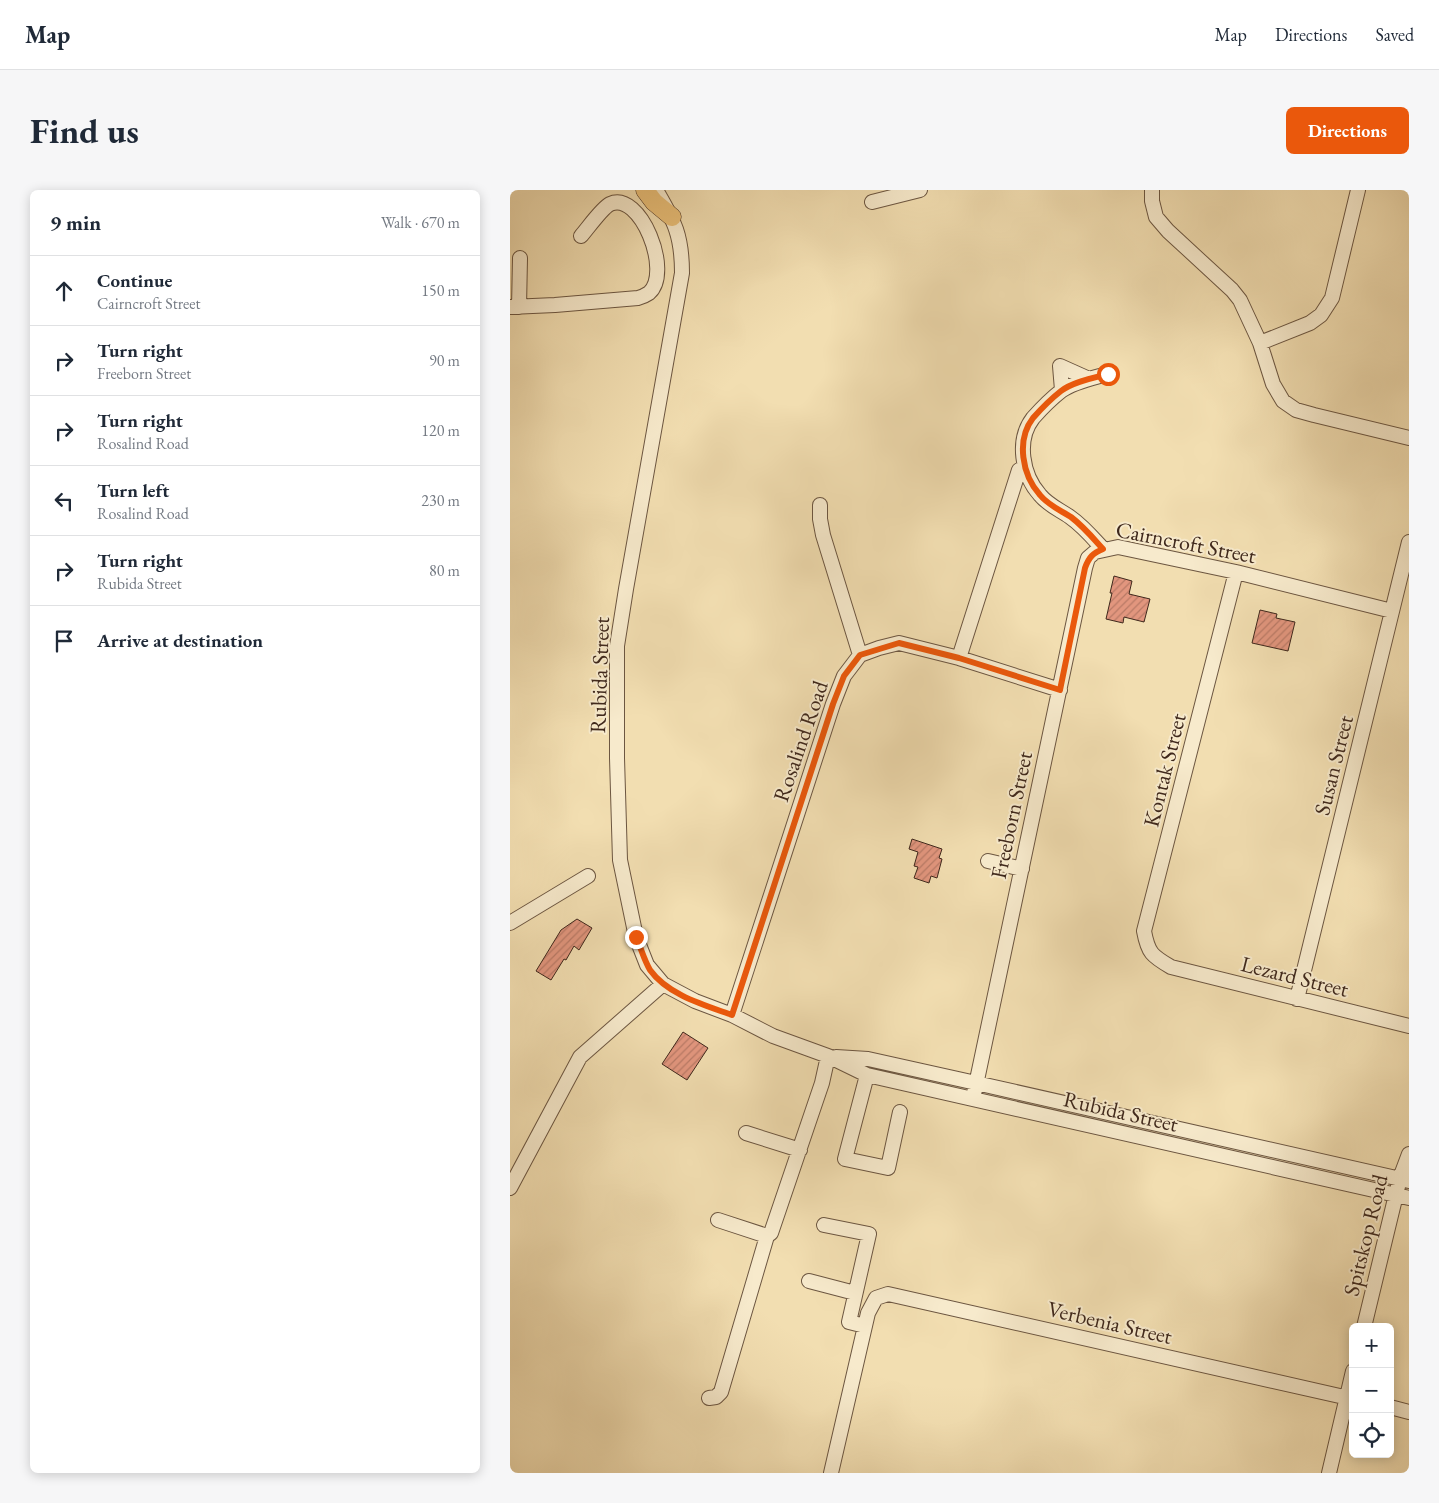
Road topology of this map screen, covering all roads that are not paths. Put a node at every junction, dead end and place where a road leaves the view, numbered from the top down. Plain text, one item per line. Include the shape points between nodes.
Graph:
1 (645, 190) edge
2 (656, 190) edge
3 (920, 190) edge
4 (1152, 190) edge
5 (1358, 190) edge
6 (872, 202) dead end
7 (672, 217) junction
8 (582, 236) dead end
9 (520, 258) dead end
10 (515, 307) edge
11 (1260, 343) junction
12 (1108, 374) dead end
13 (1089, 379) junction
14 (1062, 390) junction
15 (1409, 438) edge
16 (1019, 470) dead end
17 (820, 505) dead end
18 (1409, 542) edge
19 (1103, 549) junction
20 (1236, 572) junction
21 (1392, 611) junction
22 (860, 655) junction
23 (959, 658) junction
24 (1060, 690) junction
25 (988, 861) dead end
26 (1022, 869) junction
27 (588, 876) dead end
28 (510, 923) edge
29 (1171, 967) joint
30 (664, 984) junction
31 (1298, 999) junction
32 (732, 1015) junction
33 (1409, 1026) edge
34 (828, 1056) junction
35 (867, 1075) junction
36 (976, 1083) junction
37 (973, 1099) junction
38 (900, 1112) dead end
39 (746, 1133) dead end
40 (800, 1150) junction
41 (1409, 1154) edge
42 (1405, 1179) edge
43 (510, 1188) edge
44 (1403, 1196) edge
45 (718, 1220) dead end
46 (824, 1224) dead end
47 (767, 1236) junction
48 (809, 1281) dead end
49 (856, 1292) junction
50 (866, 1320) junction
51 (1365, 1323) edge
52 (709, 1398) dead end
53 (1349, 1398) edge
54 (1394, 1408) edge
55 (1409, 1412) edge
56 (832, 1473) edge
57 (1329, 1473) edge

1 - 7 main road
2 - 7 street, Rubida Street
3 - 6 street
4 - 11 street via 1156,217 1232,290
5 - 11 street via 1332,298 1310,323
7 - 30 street, Rubida Street via 681,244 682,273 617,646 620,860 636,937 647,965
8 - 10 street via 609,205 618,202 637,213 657,256 658,274 654,287 638,298
9 - 10 street
11 - 15 street via 1273,384 1283,401 1296,410
12 - 13 street, Cairncroft Street
13 - 14 street, Cairncroft Street
13 - 14 street via 1060,366
14 - 19 street, Cairncroft Street via 1032,418 1025,434 1024,470 1048,503 1071,518
16 - 23 street
17 - 22 street via 824,535
18 - 21 street, Susan Street
19 - 20 street, Cairncroft Street via 1118,547
19 - 24 street, Freeborn Street via 1088,558
20 - 21 street, Cairncroft Street
20 - 29 street, Kontak Street via 1144,931 1147,948 1152,955
21 - 31 street, Susan Street
22 - 23 street via 899,643
22 - 32 street, Rosalind Road via 844,676 833,704
23 - 24 street
24 - 26 street, Freeborn Street
25 - 26 street
26 - 36 street, Freeborn Street
27 - 28 street
29 - 31 street, Lezard Street
30 - 32 street, Rubida Street via 695,1001
30 - 43 street via 580,1057
31 - 33 street, Lezard Street
32 - 34 street, Rubida Street via 772,1036
34 - 35 street, Rubida Street
34 - 36 street, Rubida Street via 868,1059
34 - 40 street
35 - 37 street, Rubida Street
35 - 38 street via 845,1159 888,1168
36 - 37 street, Freeborn Street
36 - 42 street, Rubida Street
37 - 44 street, Rubida Street
39 - 40 street
40 - 47 street via 772,1233
41 - 42 street, Spitskop Road
42 - 44 street, Spitskop Road
44 - 51 street, Spitskop Road
45 - 47 street
46 - 49 street via 868,1234
47 - 52 street via 721,1392
48 - 49 street
49 - 50 street via 849,1322
50 - 53 street, Verbenia Street via 876,1298 888,1294
50 - 56 street
53 - 57 street
54 - 55 street

